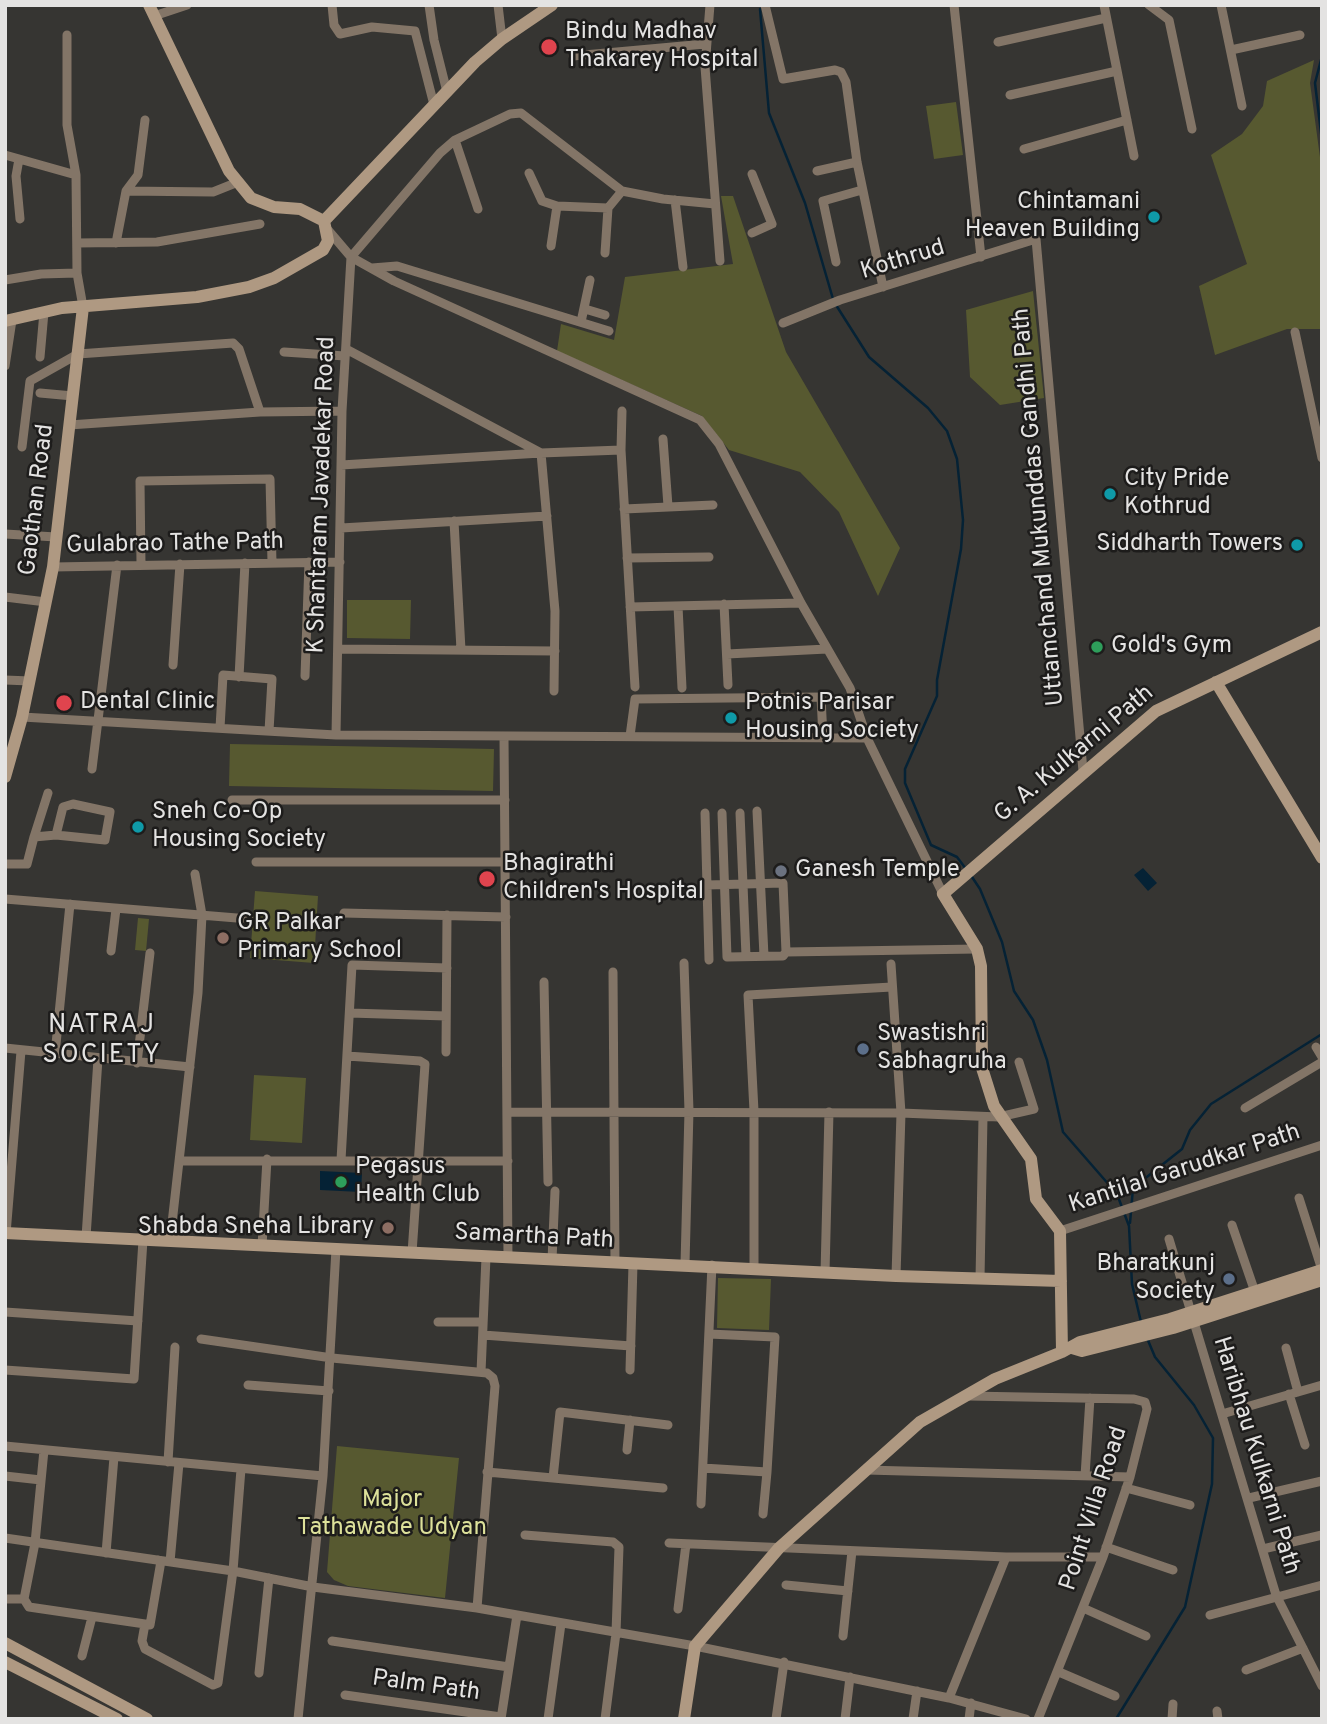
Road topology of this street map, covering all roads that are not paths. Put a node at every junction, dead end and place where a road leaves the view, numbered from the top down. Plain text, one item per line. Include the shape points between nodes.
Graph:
1 (187, 5) edge
2 (332, 5) edge
3 (429, 5) edge
4 (498, 5) edge
5 (552, 5) edge
6 (710, 5) edge
7 (765, 5) edge
8 (954, 5) edge
9 (1104, 5) edge
10 (1149, 5) edge
11 (1221, 5) edge
12 (151, 10) edge
13 (1107, 18) junction
14 (67, 35) dead end
15 (1300, 35) dead end
16 (502, 38) junction
17 (998, 42) dead end
18 (705, 44) junction
19 (1231, 50) junction
20 (573, 56) dead end
21 (1117, 71) junction
22 (447, 92) junction
23 (1010, 95) dead end
24 (434, 105) junction
25 (1242, 106) dead end
26 (145, 120) dead end
27 (1127, 120) junction
28 (1192, 129) dead end
29 (455, 140) junction
30 (1024, 149) dead end
31 (5, 155) edge
32 (1134, 156) dead end
33 (19, 159) junction
34 (857, 162) junction
35 (817, 171) dead end
36 (529, 173) dead end
37 (752, 174) dead end
38 (76, 175) junction
39 (238, 183) junction
40 (862, 190) junction
41 (126, 191) junction
42 (622, 191) junction
43 (675, 201) junction
44 (715, 204) junction
45 (556, 206) junction
46 (608, 208) junction
47 (478, 209) dead end
48 (20, 219) dead end
49 (260, 224) dead end
50 (326, 226) junction
51 (752, 233) dead end
52 (1036, 239) joint
53 (77, 243) junction
54 (116, 243) junction
55 (551, 246) dead end
56 (605, 253) dead end
57 (351, 257) junction
58 (981, 257) junction
59 (720, 261) dead end
60 (836, 262) dead end
61 (683, 267) dead end
62 (371, 268) junction
63 (77, 273) junction
64 (5, 280) edge
65 (590, 280) dead end
66 (883, 287) junction
67 (83, 307) junction
68 (584, 309) junction
69 (44, 312) junction
70 (605, 314) dead end
71 (8, 320) edge
72 (581, 323) junction
73 (783, 323) dead end
74 (609, 331) dead end
75 (1295, 332) dead end
76 (284, 352) dead end
77 (345, 352) junction
78 (78, 354) junction
79 (40, 357) dead end
80 (5, 366) edge
81 (40, 393) dead end
82 (73, 396) junction
83 (342, 411) junction
84 (622, 411) dead end
85 (260, 412) junction
86 (69, 425) junction
87 (663, 439) dead end
88 (22, 447) dead end
89 (621, 450) junction
90 (541, 453) junction
91 (1322, 458) edge
92 (341, 466) junction
93 (713, 505) dead end
94 (668, 506) junction
95 (624, 509) junction
96 (547, 516) junction
97 (454, 521) junction
98 (341, 528) junction
99 (5, 534) edge
100 (56, 537) junction
101 (709, 557) dead end
102 (627, 558) junction
103 (309, 562) junction
104 (340, 562) junction
105 (272, 563) junction
106 (180, 564) junction
107 (245, 564) junction
108 (117, 565) junction
109 (141, 565) junction
110 (52, 567) junction
111 (5, 597) edge
112 (46, 602) junction
113 (801, 603) junction
114 (724, 604) junction
115 (678, 606) junction
116 (630, 607) junction
117 (1321, 636) edge
118 (338, 649) junction
119 (827, 649) junction
120 (461, 650) junction
121 (555, 651) junction
122 (727, 654) junction
123 (173, 665) dead end
124 (305, 676) dead end
125 (239, 677) junction
126 (5, 680) edge
127 (30, 681) junction
128 (1216, 682) junction
129 (728, 685) dead end
130 (635, 687) dead end
131 (682, 688) dead end
132 (554, 691) dead end
133 (22, 717) junction
134 (96, 721) junction
135 (220, 728) junction
136 (269, 731) junction
137 (336, 734) junction
138 (505, 736) junction
139 (630, 736) junction
140 (823, 737) junction
141 (867, 738) junction
142 (92, 769) dead end
143 (1083, 771) junction
144 (5, 777) edge
145 (48, 793) dead end
146 (232, 800) dead end
147 (505, 800) junction
148 (757, 811) dead end
149 (722, 813) dead end
150 (740, 813) dead end
151 (705, 814) dead end
152 (56, 835) junction
153 (34, 837) junction
154 (1322, 858) edge
155 (256, 862) dead end
156 (505, 862) junction
157 (5, 864) edge
158 (195, 874) dead end
159 (761, 883) junction
160 (744, 884) junction
161 (724, 885) junction
162 (707, 886) junction
163 (943, 894) junction
164 (5, 899) edge
165 (70, 904) junction
166 (116, 909) junction
167 (344, 913) dead end
168 (202, 915) junction
169 (447, 915) junction
170 (506, 917) junction
171 (249, 919) dead end
172 (977, 950) junction
173 (111, 951) dead end
174 (786, 952) junction
175 (150, 953) dead end
176 (746, 956) junction
177 (764, 956) junction
178 (709, 960) dead end
179 (684, 963) dead end
180 (891, 964) dead end
181 (447, 968) junction
182 (613, 972) dead end
183 (544, 982) dead end
184 (892, 987) junction
185 (350, 1013) junction
186 (446, 1016) junction
187 (1316, 1047) dead end
188 (5, 1048) edge
189 (21, 1051) junction
190 (446, 1052) dead end
191 (55, 1054) junction
192 (347, 1056) junction
193 (98, 1059) junction
194 (1322, 1059) edge
195 (1019, 1062) dead end
196 (137, 1063) junction
197 (190, 1067) junction
198 (1245, 1108) dead end
199 (614, 1111) junction
200 (689, 1111) junction
201 (754, 1111) junction
202 (507, 1112) junction
203 (546, 1112) junction
204 (829, 1112) junction
205 (901, 1113) junction
206 (999, 1116) junction
207 (983, 1117) junction
208 (1322, 1145) edge
209 (267, 1159) junction
210 (341, 1160) junction
211 (420, 1160) junction
212 (178, 1161) junction
213 (508, 1161) junction
214 (548, 1182) dead end
215 (555, 1192) dead end
216 (1298, 1198) dead end
217 (1232, 1225) dead end
218 (1060, 1231) junction
219 (5, 1234) edge
220 (86, 1237) junction
221 (1169, 1239) dead end
222 (143, 1240) junction
223 (170, 1241) junction
224 (262, 1246) junction
225 (336, 1249) junction
226 (412, 1253) junction
227 (486, 1256) junction
228 (508, 1258) junction
229 (552, 1260) junction
230 (615, 1263) junction
231 (633, 1264) junction
232 (685, 1265) junction
233 (712, 1265) junction
234 (754, 1268) junction
235 (1322, 1270) edge
236 (825, 1273) junction
237 (897, 1276) junction
238 (980, 1279) junction
239 (1322, 1280) edge
240 (1061, 1281) junction
241 (1255, 1292) junction
242 (5, 1312) edge
243 (1193, 1317) junction
244 (138, 1321) junction
245 (438, 1322) dead end
246 (483, 1322) junction
247 (709, 1334) junction
248 (483, 1335) junction
249 (201, 1339) dead end
250 (631, 1346) junction
251 (175, 1347) dead end
252 (1286, 1348) dead end
253 (1067, 1350) junction
254 (331, 1358) junction
255 (5, 1370) edge
256 (630, 1370) dead end
257 (481, 1372) junction
258 (248, 1385) dead end
259 (1322, 1385) edge
260 (329, 1391) junction
261 (1294, 1393) junction
262 (963, 1396) junction
263 (1090, 1398) junction
264 (1222, 1414) junction
265 (629, 1420) junction
266 (668, 1425) dead end
267 (1305, 1445) dead end
268 (5, 1446) edge
269 (44, 1450) junction
270 (627, 1450) dead end
271 (114, 1457) junction
272 (168, 1462) junction
273 (179, 1463) junction
274 (703, 1468) junction
275 (241, 1469) junction
276 (864, 1470) junction
277 (487, 1472) junction
278 (767, 1472) junction
279 (5, 1476) edge
280 (323, 1476) junction
281 (1085, 1476) junction
282 (1130, 1477) junction
283 (553, 1478) junction
284 (41, 1480) junction
285 (1322, 1481) edge
286 (663, 1488) dead end
287 (1126, 1488) junction
288 (1249, 1498) junction
289 (701, 1504) dead end
290 (1190, 1505) dead end
291 (763, 1514) dead end
292 (525, 1535) dead end
293 (1322, 1535) edge
294 (5, 1538) edge
295 (35, 1543) junction
296 (669, 1543) dead end
297 (686, 1544) junction
298 (779, 1548) junction
299 (1264, 1549) junction
300 (852, 1551) junction
301 (1104, 1552) junction
302 (106, 1553) junction
303 (1006, 1557) junction
304 (156, 1560) junction
305 (170, 1562) junction
306 (1173, 1570) dead end
307 (233, 1571) junction
308 (269, 1578) junction
309 (786, 1585) dead end
310 (1322, 1585) edge
311 (313, 1587) junction
312 (848, 1591) junction
313 (1276, 1595) junction
314 (5, 1598) edge
315 (24, 1599) junction
316 (477, 1608) junction
317 (1083, 1608) junction
318 (678, 1609) dead end
319 (517, 1615) junction
320 (1210, 1615) dead end
321 (92, 1617) junction
322 (561, 1623) junction
323 (145, 1624) junction
324 (616, 1633) junction
325 (843, 1636) dead end
326 (1146, 1636) dead end
327 (332, 1641) dead end
328 (5, 1643) edge
329 (695, 1646) junction
330 (1303, 1648) junction
331 (82, 1656) dead end
332 (5, 1662) edge
333 (784, 1662) junction
334 (509, 1667) junction
335 (1246, 1670) dead end
336 (1059, 1672) junction
337 (259, 1673) dead end
338 (850, 1677) junction
339 (1322, 1686) edge
340 (917, 1691) junction
341 (345, 1695) dead end
342 (1115, 1696) dead end
343 (949, 1699) junction
344 (971, 1703) junction
345 (1173, 1704) dead end
346 (501, 1718) edge
347 (117, 1719) edge
348 (147, 1719) edge
349 (298, 1719) edge
350 (548, 1719) edge
351 (605, 1719) edge
352 (684, 1719) edge
353 (776, 1719) edge
354 (845, 1719) edge
355 (913, 1719) edge
356 (969, 1719) edge
357 (1026, 1719) edge
358 (1038, 1719) edge
359 (1172, 1719) edge

1 - 12 street
2 - 24 street via 340,34 372,27 415,32
3 - 22 street
4 - 16 street
5 - 16 street
6 - 18 street
7 - 34 street via 783,79 835,69 841,72
8 - 58 street
9 - 13 street
10 - 28 street via 1169,20
11 - 19 street
12 - 39 street
13 - 17 street
13 - 21 street
14 - 38 street via 67,125
15 - 19 street
16 - 22 street
18 - 20 street
18 - 44 street
19 - 25 street
21 - 23 street
21 - 27 street
22 - 24 street
24 - 50 street
26 - 41 street via 138,175
27 - 30 street
27 - 32 street
29 - 42 street via 521,113
29 - 47 street
29 - 57 street
31 - 33 street
33 - 38 street
33 - 48 street
34 - 35 street
34 - 40 street
36 - 45 street via 542,201
37 - 51 street via 772,224
38 - 53 street
39 - 41 street via 213,192
39 - 50 street via 251,198 274,207 300,209
40 - 60 street via 823,201
40 - 66 street
41 - 54 street
42 - 43 street
42 - 46 street
43 - 44 street
43 - 61 street
44 - 59 street
45 - 46 street
45 - 55 street
46 - 56 street
49 - 54 street via 157,242
50 - 57 street
50 - 67 street via 328,241 323,250 249,287 197,297
52 - 58 street, Kothrud
52 - 143 street, Uttamchand Mukunddas Gandhi Path
53 - 54 street
53 - 63 street
57 - 62 street
57 - 77 street, K Shantaram Javadekar Road
58 - 66 street, Kothrud
62 - 72 street via 397,266
62 - 113 street via 700,420 719,444
63 - 64 street
63 - 67 street
65 - 68 street
66 - 73 street, Kothrud
67 - 69 street
67 - 78 street, Gaothan Road
68 - 70 street
68 - 72 street
69 - 71 street
69 - 79 street
71 - 80 street
72 - 74 street
75 - 91 street
76 - 77 street
77 - 83 street, K Shantaram Javadekar Road
77 - 90 street
78 - 82 street, Gaothan Road
78 - 85 street via 233,343
78 - 88 street via 30,381
81 - 82 street
82 - 86 street, Gaothan Road
83 - 85 street
83 - 92 street, K Shantaram Javadekar Road
84 - 89 street
85 - 86 street
86 - 100 street, Gaothan Road
87 - 94 street
89 - 90 street
89 - 95 street
90 - 92 street
90 - 96 street
92 - 98 street, K Shantaram Javadekar Road
93 - 94 street
94 - 95 street
95 - 102 street
96 - 97 street
96 - 121 street
97 - 98 street
97 - 120 street
98 - 104 street, K Shantaram Javadekar Road
99 - 100 street
100 - 110 street, Gaothan Road
101 - 102 street
102 - 116 street
103 - 104 street, Gulabrao Tathe Path
103 - 105 street, Gulabrao Tathe Path
103 - 124 street
104 - 118 street, K Shantaram Javadekar Road
105 - 107 street, Gulabrao Tathe Path
105 - 109 street via 270,479 141,481
106 - 107 street, Gulabrao Tathe Path
106 - 109 street, Gulabrao Tathe Path
106 - 123 street
107 - 125 street
108 - 109 street, Gulabrao Tathe Path
108 - 110 street, Gulabrao Tathe Path
108 - 134 street
110 - 112 street, Gaothan Road
111 - 112 street
112 - 127 street, Gaothan Road
113 - 114 street
113 - 119 street
114 - 115 street
114 - 122 street
115 - 116 street
115 - 131 street
116 - 130 street
117 - 128 street, G. A. Kulkarni Path
118 - 120 street
118 - 137 street, K Shantaram Javadekar Road
119 - 122 street
119 - 141 street via 850,688
120 - 121 street
121 - 132 street
122 - 129 street
125 - 135 street via 223,675
125 - 136 street via 272,679
126 - 127 street
127 - 133 street, Gaothan Road
128 - 143 street, G. A. Kulkarni Path via 1156,711
128 - 154 street
133 - 134 street
133 - 144 street, Gaothan Road
134 - 135 street
134 - 142 street
135 - 136 street
136 - 137 street
137 - 138 street
138 - 139 street
138 - 147 street
139 - 140 street
139 - 140 street via 635,699 807,697 823,699
140 - 141 street
141 - 163 street
143 - 163 street, G. A. Kulkarni Path
145 - 153 street
146 - 147 street
147 - 156 street
148 - 159 street
149 - 161 street
150 - 160 street
151 - 162 street
152 - 152 street via 63,807 73,804 110,812 105,840
152 - 153 street
153 - 157 street via 27,864
155 - 156 street
156 - 170 street
158 - 168 street
159 - 160 street
159 - 174 street via 783,883
159 - 177 street
160 - 161 street
160 - 176 street
161 - 162 street
161 - 176 street via 727,957
162 - 178 street
163 - 172 street
164 - 165 street
165 - 166 street
165 - 191 street
166 - 168 street
166 - 173 street
167 - 169 street
168 - 171 street
168 - 197 street
169 - 170 street
169 - 181 street
170 - 202 street
172 - 174 street
172 - 206 street via 982,1068
174 - 177 street
175 - 196 street
176 - 177 street
179 - 200 street
180 - 184 street
181 - 185 street via 352,965
181 - 186 street
182 - 199 street
183 - 203 street
184 - 201 street via 748,995
184 - 205 street
185 - 186 street
185 - 192 street
186 - 190 street
187 - 194 street
188 - 189 street
189 - 191 street
189 - 219 street
191 - 193 street
192 - 210 street
192 - 211 street via 424,1062
193 - 196 street
193 - 220 street
194 - 198 street
195 - 206 street via 1034,1109
196 - 197 street
197 - 212 street
199 - 200 street
199 - 203 street
199 - 230 street
200 - 201 street
200 - 232 street
201 - 204 street
201 - 234 street
202 - 203 street
202 - 213 street
203 - 214 street
204 - 205 street
204 - 236 street
205 - 207 street
205 - 237 street
206 - 207 street
206 - 218 street via 1031,1158 1037,1199
207 - 238 street
208 - 218 street, Kantilal Garudkar Path
209 - 210 street
209 - 212 street
209 - 224 street
210 - 211 street
211 - 213 street
211 - 226 street
212 - 223 street
213 - 228 street
215 - 229 street
216 - 235 street
217 - 241 street
218 - 240 street
219 - 220 street, Samartha Path
220 - 222 street, Samartha Path
221 - 243 street, Haribhau Kulkarni Path
222 - 223 street, Samartha Path
222 - 244 street
223 - 224 street, Samartha Path
224 - 225 street, Samartha Path
225 - 226 street, Samartha Path
225 - 254 street
226 - 227 street, Samartha Path
227 - 228 street, Samartha Path
227 - 246 street
228 - 229 street, Samartha Path
229 - 230 street, Samartha Path
230 - 231 street, Samartha Path
231 - 232 street, Samartha Path
231 - 250 street
232 - 233 street, Samartha Path
233 - 234 street, Samartha Path
233 - 247 street
234 - 236 street, Samartha Path
235 - 241 street
236 - 237 street, Samartha Path
237 - 238 street, Samartha Path
238 - 240 street, Samartha Path
239 - 243 street
240 - 253 street
241 - 243 street
242 - 244 street
243 - 253 street via 1082,1351
243 - 264 street, Haribhau Kulkarni Path
244 - 255 street via 134,1379
245 - 246 street
246 - 248 street
247 - 274 street
247 - 278 street via 775,1337
248 - 250 street
248 - 257 street
249 - 254 street
250 - 256 street
251 - 272 street
252 - 261 street
253 - 262 street
254 - 257 street
254 - 260 street
257 - 277 street via 493,1378 495,1386
258 - 260 street
259 - 261 street
260 - 280 street
261 - 264 street
261 - 267 street
262 - 263 street, Point Villa Road
262 - 276 street via 920,1422
263 - 281 street
263 - 282 street, Point Villa Road via 1145,1402
264 - 288 street, Haribhau Kulkarni Path
265 - 266 street
265 - 270 street
265 - 283 street via 560,1412
268 - 269 street
269 - 271 street
269 - 284 street
271 - 272 street
271 - 302 street
272 - 273 street
273 - 275 street
273 - 305 street
274 - 278 street
274 - 289 street
275 - 280 street
275 - 307 street
276 - 281 street
276 - 298 street
277 - 283 street
277 - 316 street
278 - 291 street
279 - 284 street
280 - 311 street
281 - 282 street
282 - 287 street, Point Villa Road
283 - 286 street
284 - 295 street
285 - 288 street
287 - 290 street
287 - 301 street, Point Villa Road
288 - 299 street, Haribhau Kulkarni Path
292 - 324 street via 613,1542 619,1547
293 - 299 street
294 - 295 street
295 - 302 street
295 - 315 street
296 - 297 street
297 - 298 street
297 - 318 street
298 - 300 street
298 - 329 street
299 - 313 street, Haribhau Kulkarni Path
300 - 303 street
300 - 312 street
301 - 303 street
301 - 306 street
301 - 317 street, Point Villa Road
302 - 304 street
303 - 343 street
304 - 305 street
304 - 323 street via 162,1561 150,1625
305 - 307 street
307 - 308 street
307 - 323 street via 218,1683 213,1685 145,1649
308 - 311 street
308 - 337 street
309 - 312 street
310 - 313 street
311 - 316 street
311 - 349 street
312 - 325 street
313 - 320 street
313 - 330 street, Haribhau Kulkarni Path
314 - 315 street
315 - 321 street via 29,1607
316 - 319 street
317 - 326 street
317 - 336 street, Point Villa Road
319 - 322 street
319 - 334 street
321 - 323 street
321 - 331 street
322 - 324 street
322 - 350 street
324 - 329 street
324 - 351 street
327 - 334 street
328 - 348 street
329 - 333 street
329 - 352 street
330 - 335 street
330 - 339 street, Haribhau Kulkarni Path
332 - 347 street
333 - 338 street
333 - 353 street
334 - 346 street
336 - 342 street
336 - 358 street, Point Villa Road
338 - 340 street
338 - 354 street
340 - 343 street
340 - 355 street
341 - 346 street, Palm Path
343 - 344 street
344 - 356 street
344 - 357 street
345 - 359 street

